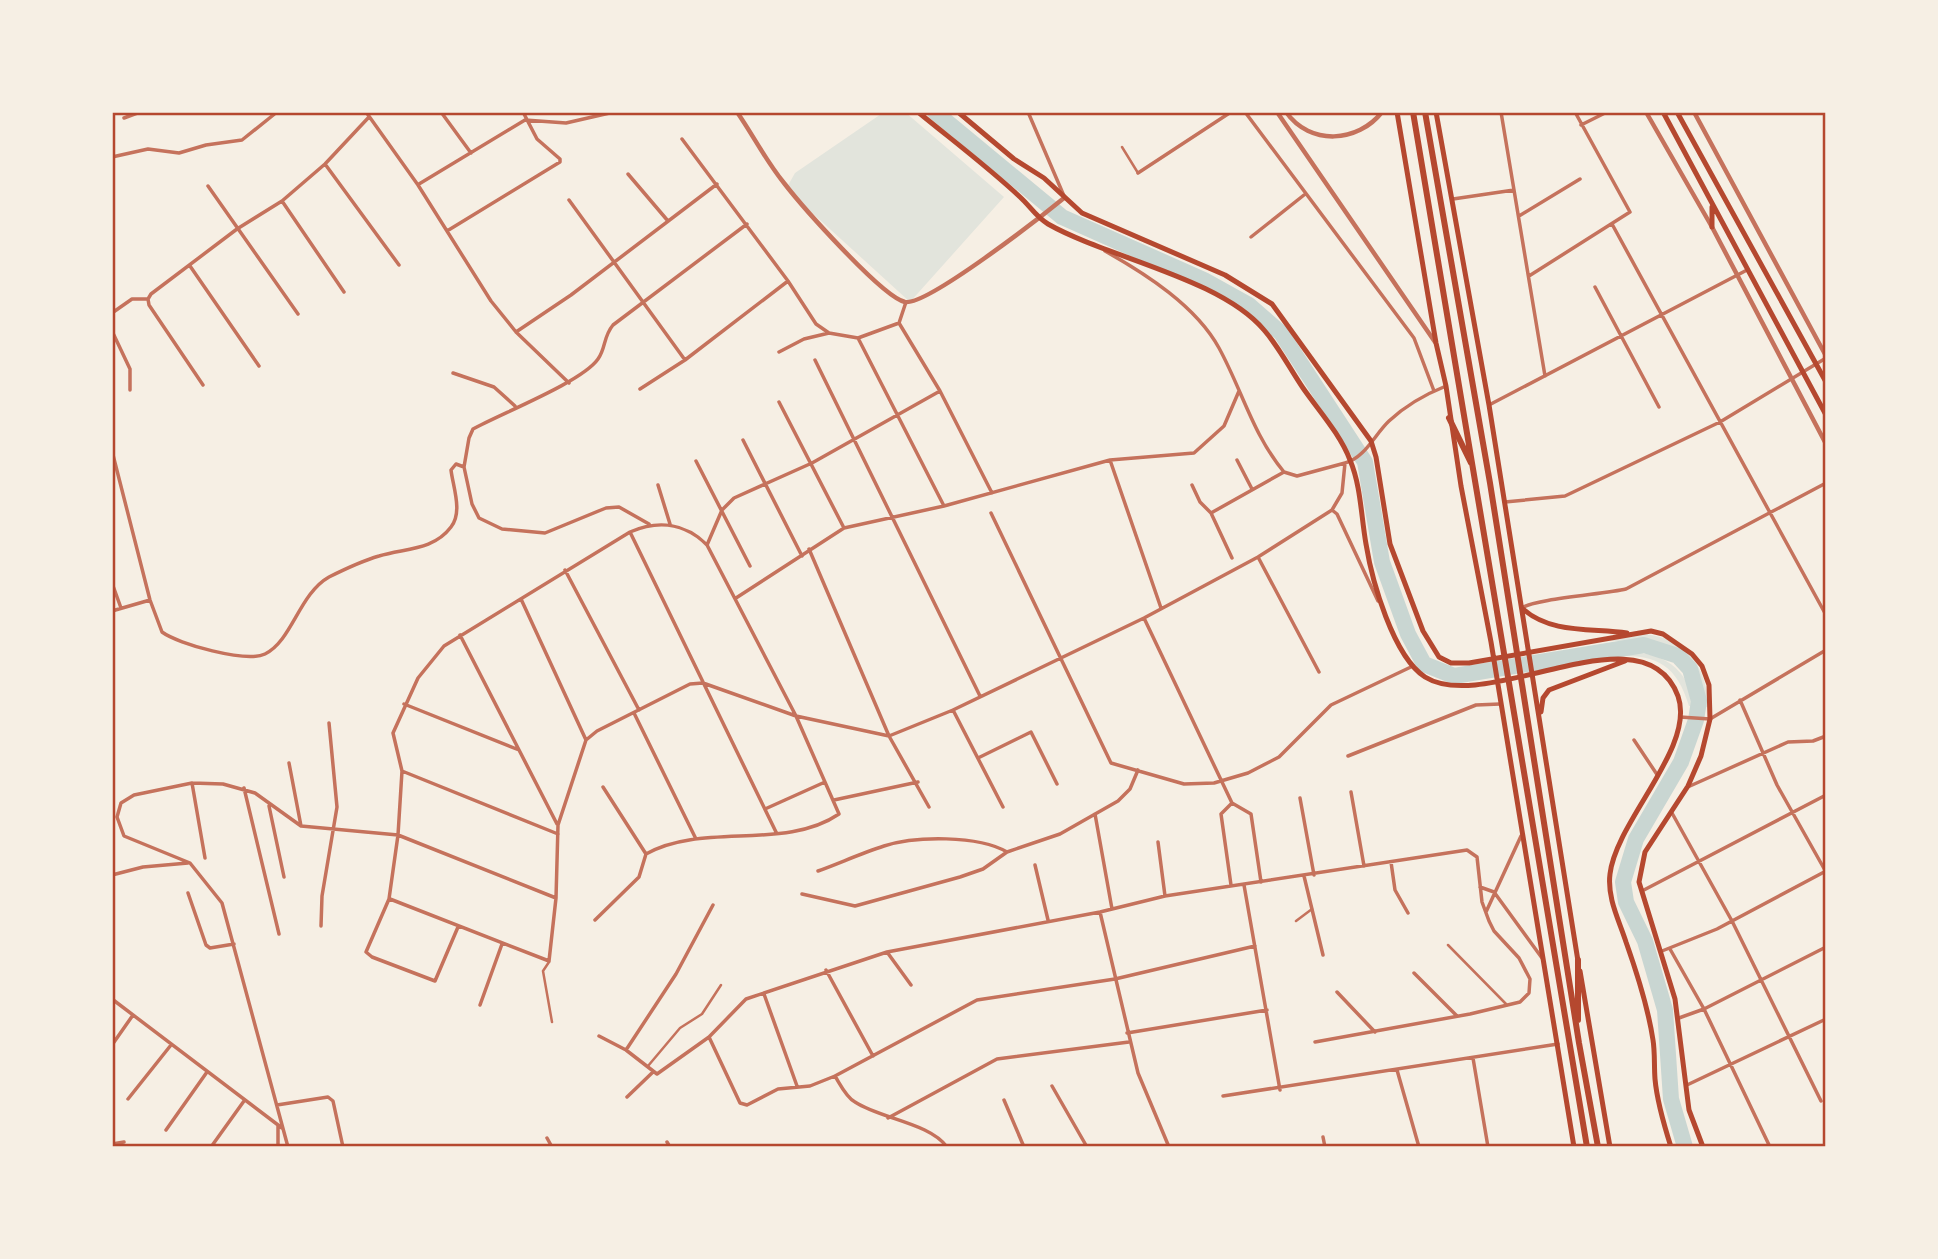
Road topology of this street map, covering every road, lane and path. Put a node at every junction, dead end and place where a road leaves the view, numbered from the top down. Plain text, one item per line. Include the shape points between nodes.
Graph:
1 (140, 112) edge
2 (277, 112) edge
3 (366, 112) edge
4 (441, 112) edge
5 (523, 112) edge
6 (614, 112) edge
7 (737, 112) edge
8 (918, 112) edge
9 (958, 112) edge
10 (1028, 112) edge
11 (1231, 112) edge
12 (1245, 112) edge
13 (1277, 112) edge
14 (1286, 112) edge
15 (1382, 112) edge
16 (1397, 112) edge
17 (1413, 112) edge
18 (1425, 112) edge
19 (1436, 112) edge
20 (1501, 112) edge
21 (1575, 112) edge
22 (1606, 112) edge
23 (1646, 112) edge
24 (1663, 112) edge
25 (1677, 112) edge
26 (1695, 112) edge
27 (370, 117) junction
28 (124, 118) dead end
29 (1681, 119) junction
30 (524, 120) junction
31 (1581, 124) junction
32 (682, 139) dead end
33 (1692, 139) junction
34 (1680, 145) junction
35 (1122, 147) dead end
36 (471, 152) junction
37 (112, 158) edge
38 (325, 164) junction
39 (1138, 173) joint
40 (628, 174) dead end
41 (1580, 179) dead end
42 (717, 184) junction
43 (418, 185) junction
44 (208, 186) dead end
45 (1514, 190) junction
46 (1305, 195) junction
47 (1451, 199) junction
48 (569, 200) dead end
49 (1061, 200) junction
50 (282, 201) junction
51 (1712, 204) junction
52 (1040, 216) junction
53 (1519, 216) junction
54 (668, 221) junction
55 (747, 224) junction
56 (1612, 224) junction
57 (1712, 227) junction
58 (237, 229) junction
59 (447, 232) junction
60 (1251, 237) dead end
61 (1082, 240) junction
62 (614, 261) junction
63 (190, 265) junction
64 (399, 265) dead end
65 (1747, 270) junction
66 (1734, 274) junction
67 (1529, 276) junction
68 (788, 281) junction
69 (1595, 288) dead end
70 (344, 292) dead end
71 (148, 299) junction
72 (643, 302) junction
73 (906, 302) junction
74 (112, 313) edge
75 (298, 314) dead end
76 (1662, 314) junction
77 (899, 323) junction
78 (112, 331) edge
79 (516, 332) junction
80 (829, 333) junction
81 (1622, 335) junction
82 (858, 338) junction
83 (1436, 343) junction
84 (779, 352) dead end
85 (1826, 357) edge
86 (685, 360) junction
87 (815, 360) dead end
88 (1816, 364) junction
89 (259, 366) dead end
90 (1803, 371) junction
91 (453, 373) dead end
92 (1545, 376) junction
93 (1790, 379) junction
94 (1826, 382) edge
95 (569, 383) junction
96 (202, 385) dead end
97 (1446, 386) junction
98 (640, 389) dead end
99 (130, 390) dead end
100 (940, 391) junction
101 (1239, 391) junction
102 (1434, 391) junction
103 (779, 402) dead end
104 (1489, 405) junction
105 (516, 406) junction
106 (1659, 407) dead end
107 (1826, 415) edge
108 (896, 417) junction
109 (1449, 418) junction
110 (1720, 422) junction
111 (854, 439) junction
112 (743, 440) dead end
113 (1369, 443) junction
114 (1826, 444) edge
115 (112, 451) edge
116 (1110, 460) junction
117 (1237, 460) dead end
118 (696, 461) dead end
119 (1350, 461) junction
120 (812, 463) junction
121 (464, 467) junction
122 (1475, 471) junction
123 (1284, 472) junction
124 (1826, 482) edge
125 (658, 485) dead end
126 (1192, 485) dead end
127 (766, 486) junction
128 (1252, 490) junction
129 (992, 493) junction
130 (1505, 502) junction
131 (944, 506) junction
132 (722, 510) junction
133 (1332, 510) junction
134 (991, 513) dead end
135 (1211, 513) junction
136 (1770, 514) junction
137 (894, 519) junction
138 (649, 524) junction
139 (670, 524) junction
140 (844, 528) junction
141 (630, 532) junction
142 (707, 545) junction
143 (809, 550) junction
144 (802, 556) junction
145 (1258, 557) junction
146 (1232, 558) dead end
147 (750, 566) dead end
148 (565, 570) junction
149 (112, 583) edge
150 (736, 598) junction
151 (521, 599) junction
152 (150, 600) junction
153 (121, 608) junction
154 (1161, 608) junction
155 (1522, 608) junction
156 (112, 611) edge
157 (1826, 615) edge
158 (1388, 617) junction
159 (1144, 618) junction
160 (1630, 633) junction
161 (460, 635) junction
162 (1826, 650) edge
163 (1060, 657) junction
164 (1627, 660) junction
165 (1413, 666) junction
166 (1319, 671) dead end
167 (703, 683) junction
168 (981, 696) junction
169 (1740, 700) junction
170 (1500, 701) junction
171 (404, 704) junction
172 (953, 710) junction
173 (637, 711) junction
174 (796, 716) junction
175 (1680, 717) junction
176 (1707, 719) junction
177 (329, 723) dead end
178 (889, 736) junction
179 (1543, 736) junction
180 (1826, 737) edge
181 (586, 740) junction
182 (1634, 740) dead end
183 (519, 750) junction
184 (1763, 755) junction
185 (1348, 756) dead end
186 (978, 758) junction
187 (289, 763) dead end
188 (1139, 770) junction
189 (402, 771) junction
190 (1659, 777) junction
191 (1223, 780) junction
192 (825, 782) junction
193 (918, 782) junction
194 (192, 783) junction
195 (1057, 784) dead end
196 (1688, 786) junction
197 (603, 787) dead end
198 (244, 788) junction
199 (1351, 792) dead end
200 (1826, 795) edge
201 (1300, 799) dead end
202 (833, 800) junction
203 (1232, 803) junction
204 (269, 804) junction
205 (929, 807) dead end
206 (1003, 807) dead end
207 (765, 809) junction
208 (1795, 812) junction
209 (1672, 813) junction
210 (1095, 814) junction
211 (558, 825) junction
212 (301, 826) junction
213 (335, 830) junction
214 (777, 832) junction
215 (558, 834) junction
216 (398, 835) junction
217 (1522, 835) junction
218 (696, 839) junction
219 (1158, 842) dead end
220 (1007, 852) junction
221 (646, 854) junction
222 (205, 858) dead end
223 (1700, 861) junction
224 (1391, 862) junction
225 (190, 863) junction
226 (1035, 865) dead end
227 (1364, 866) junction
228 (818, 871) dead end
229 (1826, 872) edge
230 (112, 875) edge
231 (1314, 875) junction
232 (1304, 876) junction
233 (284, 877) dead end
234 (1261, 882) junction
235 (1244, 884) junction
236 (1231, 886) junction
237 (1480, 887) junction
238 (1641, 891) junction
239 (188, 892) dead end
240 (1494, 892) junction
241 (802, 894) dead end
242 (1165, 896) junction
243 (556, 898) junction
244 (389, 899) junction
245 (713, 905) dead end
246 (1112, 909) junction
247 (1312, 909) junction
248 (1100, 912) junction
249 (1486, 912) junction
250 (1408, 913) dead end
251 (595, 919) dead end
252 (1048, 920) junction
253 (1296, 921) dead end
254 (1732, 921) junction
255 (321, 926) dead end
256 (458, 927) junction
257 (279, 934) dead end
258 (234, 944) junction
259 (502, 944) junction
260 (1448, 945) dead end
261 (1255, 946) junction
262 (1826, 947) edge
263 (1670, 948) junction
264 (887, 951) junction
265 (1662, 951) junction
266 (1323, 955) dead end
267 (1543, 959) junction
268 (1578, 960) junction
269 (549, 961) junction
270 (825, 970) junction
271 (1414, 973) dead end
272 (1115, 979) junction
273 (1762, 980) junction
274 (721, 985) dead end
275 (911, 985) dead end
276 (1337, 992) dead end
277 (764, 994) junction
278 (112, 999) edge
279 (480, 1005) dead end
280 (1507, 1005) junction
281 (1704, 1009) junction
282 (1267, 1010) junction
283 (133, 1015) junction
284 (1457, 1016) junction
285 (1679, 1018) junction
286 (1826, 1019) edge
287 (552, 1022) dead end
288 (1375, 1032) junction
289 (1126, 1033) junction
290 (599, 1036) dead end
291 (1789, 1036) junction
292 (709, 1037) junction
293 (1129, 1042) junction
294 (1315, 1042) dead end
295 (1579, 1043) junction
296 (1558, 1044) junction
297 (112, 1045) edge
298 (171, 1045) junction
299 (626, 1050) junction
300 (873, 1056) junction
301 (1473, 1058) junction
302 (1728, 1065) junction
303 (648, 1066) junction
304 (1397, 1070) junction
305 (207, 1072) junction
306 (656, 1073) junction
307 (835, 1076) junction
308 (797, 1086) junction
309 (1052, 1086) dead end
310 (1685, 1086) junction
311 (1280, 1090) junction
312 (1223, 1096) dead end
313 (627, 1097) dead end
314 (128, 1099) dead end
315 (1004, 1100) dead end
316 (244, 1101) junction
317 (1821, 1101) dead end
318 (277, 1105) junction
319 (888, 1118) junction
320 (278, 1126) junction
321 (284, 1129) junction
322 (166, 1130) dead end
323 (1323, 1137) dead end
324 (547, 1138) dead end
325 (124, 1142) dead end
326 (112, 1144) edge
327 (1419, 1146) edge
328 (211, 1147) edge
329 (278, 1147) edge
330 (288, 1147) edge
331 (344, 1147) edge
332 (552, 1147) edge
333 (947, 1147) edge
334 (1024, 1147) edge
335 (1087, 1147) edge
336 (1169, 1147) edge
337 (1325, 1147) edge
338 (1412, 1147) edge
339 (1488, 1147) edge
340 (1574, 1147) edge
341 (1587, 1147) edge
342 (1598, 1147) edge
343 (1611, 1147) edge
344 (1671, 1147) edge
345 (1703, 1147) edge
346 (1770, 1147) edge

1 - 28 street
2 - 37 street via 242,140 179,153 148,149
3 - 27 street
4 - 36 street
5 - 30 street
6 - 30 street via 566,123
7 - 73 street via 783,183 856,262
8 - 52 main road
9 - 49 main road via 1044,178
10 - 49 street via 1064,191
11 - 39 street
12 - 46 street
13 - 83 street
14 - 15 street via 1300,128 1314,134 1348,137 1373,123
16 - 83 main road
17 - 122 highway
18 - 295 highway
19 - 47 main road
20 - 45 street
21 - 31 street
22 - 31 street
23 - 57 street
24 - 34 main road
25 - 29 main road
26 - 29 street
26 - 85 street
27 - 38 street
27 - 43 street
29 - 33 main road
30 - 36 street
30 - 59 street via 560,162
31 - 56 street via 1630,212
32 - 42 street
33 - 34 main road
33 - 88 main road
34 - 51 main road
35 - 39 street
36 - 43 street
38 - 50 street
38 - 64 street
40 - 54 street
41 - 53 street
42 - 54 street
42 - 55 street
43 - 59 street
44 - 58 street
45 - 47 street
45 - 53 street
46 - 60 street
46 - 102 street via 1415,338
47 - 104 main road
48 - 62 street
49 - 52 street
49 - 113 main road via 1225,275 1272,304
50 - 58 street
50 - 70 street
51 - 57 main road
51 - 65 main road
52 - 61 main road
52 - 73 street via 971,268
53 - 67 street
54 - 62 street
55 - 68 street
55 - 72 street
56 - 67 street
56 - 76 street
57 - 66 street
58 - 63 street
58 - 75 street
59 - 79 street
61 - 101 street via 1136,271 1202,323 1218,345
61 - 119 main road via 1203,289 1249,316 1276,345
62 - 72 street
62 - 79 street
63 - 71 street
63 - 89 street
65 - 66 street
65 - 90 main road
66 - 76 street
66 - 93 street
67 - 92 street
68 - 80 street via 816,324
68 - 86 street
69 - 81 street
71 - 74 street via 132,299
71 - 96 street
72 - 86 street
72 - 95 street via 613,325 604,336 597,361
73 - 77 street
76 - 81 street
76 - 110 street
77 - 82 street
77 - 100 street
78 - 99 street via 130,369
79 - 95 street
80 - 82 street
80 - 84 street
81 - 92 street
81 - 106 street
82 - 108 street
83 - 97 main road
85 - 88 street
86 - 98 street
87 - 111 street
88 - 90 street
88 - 94 main road
90 - 93 street
90 - 107 main road
91 - 105 street via 494,387
92 - 104 street
93 - 110 street
93 - 114 street
95 - 105 street
97 - 102 street
97 - 109 main road
100 - 108 street
100 - 129 street
101 - 116 street via 1224,426 1194,453
101 - 123 street via 1251,421
102 - 113 street via 1388,421
103 - 120 street
104 - 130 main road
105 - 121 street via 473,429
108 - 111 street
108 - 131 street
109 - 122 highway
109 - 170 main road
110 - 130 street via 1565,496
110 - 136 street
111 - 120 street
111 - 137 street
112 - 127 street
113 - 119 street
113 - 160 main road via 1394,555 1423,631 1439,657 1451,663 1469,663
115 - 152 street
116 - 129 street
116 - 154 street
117 - 128 street
118 - 132 street
119 - 123 street via 1297,476
119 - 133 street via 1342,493
119 - 158 main road via 1370,565
120 - 127 street
120 - 140 street
121 - 138 street via 479,518 502,529 545,533 619,507
121 - 152 street via 456,464 451,470 457,511 450,528 420,548 382,555 323,581 267,653 245,657 168,637 159,628
122 - 341 highway
123 - 128 street
124 - 136 street
125 - 139 street
126 - 135 street
127 - 132 street via 734,498
127 - 144 street
128 - 135 street
129 - 131 street
130 - 155 main road
131 - 137 street
132 - 142 street
132 - 147 street
133 - 145 street
133 - 158 street
134 - 163 street
135 - 146 street
136 - 155 street via 1626,589 1534,602
136 - 157 street
137 - 140 street
137 - 168 street
138 - 139 street
138 - 141 street
139 - 142 street via 697,534
140 - 143 street
141 - 148 street
141 - 167 street
142 - 150 street
143 - 144 street
143 - 178 street
144 - 150 street
145 - 154 street
145 - 166 street
148 - 151 street
148 - 173 street
149 - 153 street
150 - 174 street
151 - 161 street
151 - 181 street
152 - 153 street
153 - 156 street
154 - 159 street
155 - 160 main road via 1540,621 1558,626
155 - 179 main road
158 - 165 main road via 1404,657
159 - 163 street
159 - 191 street
160 - 176 main road via 1663,634 1692,654 1709,685
161 - 171 street via 435,656
161 - 183 street
162 - 169 street
163 - 168 street
163 - 188 street via 1107,760
164 - 165 main road via 1460,686 1427,678
164 - 175 main road via 1650,663 1663,671 1680,701
164 - 179 main road via 1549,690 1542,698
165 - 191 street via 1331,705 1264,767
167 - 173 street via 690,684
167 - 174 street
167 - 207 street
168 - 172 street
169 - 176 street
169 - 184 street
170 - 185 street via 1476,705
170 - 217 main road
171 - 183 street
171 - 189 street via 393,733
172 - 178 street
172 - 186 street
173 - 181 street
173 - 218 street
174 - 178 street
174 - 192 street
175 - 176 street
175 - 190 main road
176 - 196 main road via 1701,756
177 - 213 street via 336,779
178 - 193 street
179 - 268 main road
180 - 184 street via 1788,742
181 - 211 street
182 - 190 street
183 - 211 street
184 - 196 street
184 - 208 street
186 - 195 street via 1031,732
186 - 206 street
187 - 212 street
188 - 191 street via 1184,784
188 - 210 street via 1130,789
189 - 215 street
189 - 216 street
190 - 344 main road via 1615,849 1609,889 1650,1026 1655,1083
191 - 203 street
192 - 202 street
192 - 207 street
193 - 202 street
193 - 205 street
194 - 198 street
194 - 222 street
194 - 225 street via 134,795 121,803 117,817 124,836
196 - 209 main road
197 - 221 street
198 - 204 street
198 - 257 street
199 - 227 street
200 - 208 street
201 - 231 street
202 - 214 street via 839,814 832,819
203 - 234 street via 1251,814
203 - 236 street via 1221,814
204 - 212 street
204 - 233 street
207 - 214 street
208 - 223 street
208 - 229 street
209 - 223 street
209 - 238 main road via 1645,852 1639,870
210 - 220 street via 1060,834
210 - 246 street
211 - 215 street
212 - 213 street
213 - 216 street
213 - 255 street
214 - 218 street
215 - 243 street
216 - 243 street
216 - 244 street
217 - 240 street
217 - 267 main road
218 - 221 street via 663,845
219 - 242 street
220 - 228 street via 968,840 900,842
220 - 241 street via 983,869 855,906
221 - 251 street via 639,877
223 - 238 street
223 - 254 street
224 - 227 street
224 - 237 street via 1467,850 1477,857
224 - 250 street via 1395,890
225 - 230 street
225 - 258 street via 222,903
226 - 252 street
227 - 231 street
229 - 254 street
231 - 232 street
232 - 234 street
232 - 247 street
234 - 235 street
235 - 236 street
235 - 261 street
236 - 242 street
237 - 240 street
237 - 249 street
238 - 265 main road
239 - 258 street via 206,945
240 - 249 street
240 - 267 street
242 - 246 street
243 - 269 street
244 - 256 street
244 - 256 street via 368,944 366,951 372,957 435,981
245 - 299 street via 676,974
246 - 248 street
247 - 253 street
247 - 266 street
248 - 252 street
248 - 272 street
249 - 280 street via 1494,931 1519,958 1530,979 1529,993 1520,1002
252 - 264 street
254 - 263 street
254 - 273 street
256 - 259 street
258 - 318 street
259 - 269 street
259 - 279 street
260 - 280 street
261 - 272 street
261 - 282 street
262 - 273 street
263 - 265 street
263 - 281 street
264 - 270 street
264 - 275 street
265 - 285 main road
267 - 296 main road
268 - 295 highway
268 - 343 main road
269 - 287 street via 543,971
270 - 277 street
270 - 300 street
271 - 284 street
272 - 289 street
272 - 300 street via 977,1000
273 - 281 street
273 - 291 street
274 - 303 street via 702,1014 680,1028
276 - 288 street
277 - 292 street via 741,1002
277 - 308 street
278 - 283 street
280 - 284 street
281 - 285 street
281 - 302 street
282 - 289 street
282 - 311 street
283 - 297 street
283 - 298 street
284 - 288 street
285 - 310 main road
286 - 291 street
288 - 294 street
289 - 293 street
290 - 299 street
291 - 302 street
291 - 317 street
292 - 306 street
292 - 308 street via 743,1106 778,1089
293 - 319 street via 997,1059
293 - 336 street
295 - 342 highway
296 - 301 street
296 - 340 main road
298 - 305 street
298 - 314 street
299 - 303 street
300 - 307 street
301 - 304 street
301 - 339 street
302 - 310 street
302 - 346 street
303 - 306 street
304 - 311 street
304 - 327 street
305 - 316 street
305 - 322 street
306 - 313 street
307 - 308 street
307 - 319 street via 852,1101
309 - 335 street
310 - 345 main road
311 - 312 street
315 - 334 street
316 - 320 street
316 - 328 street
318 - 321 street
318 - 331 street via 328,1097
319 - 333 street via 934,1134
320 - 321 street
320 - 329 street
321 - 330 street
323 - 337 street
324 - 332 street
325 - 326 street
327 - 338 street

